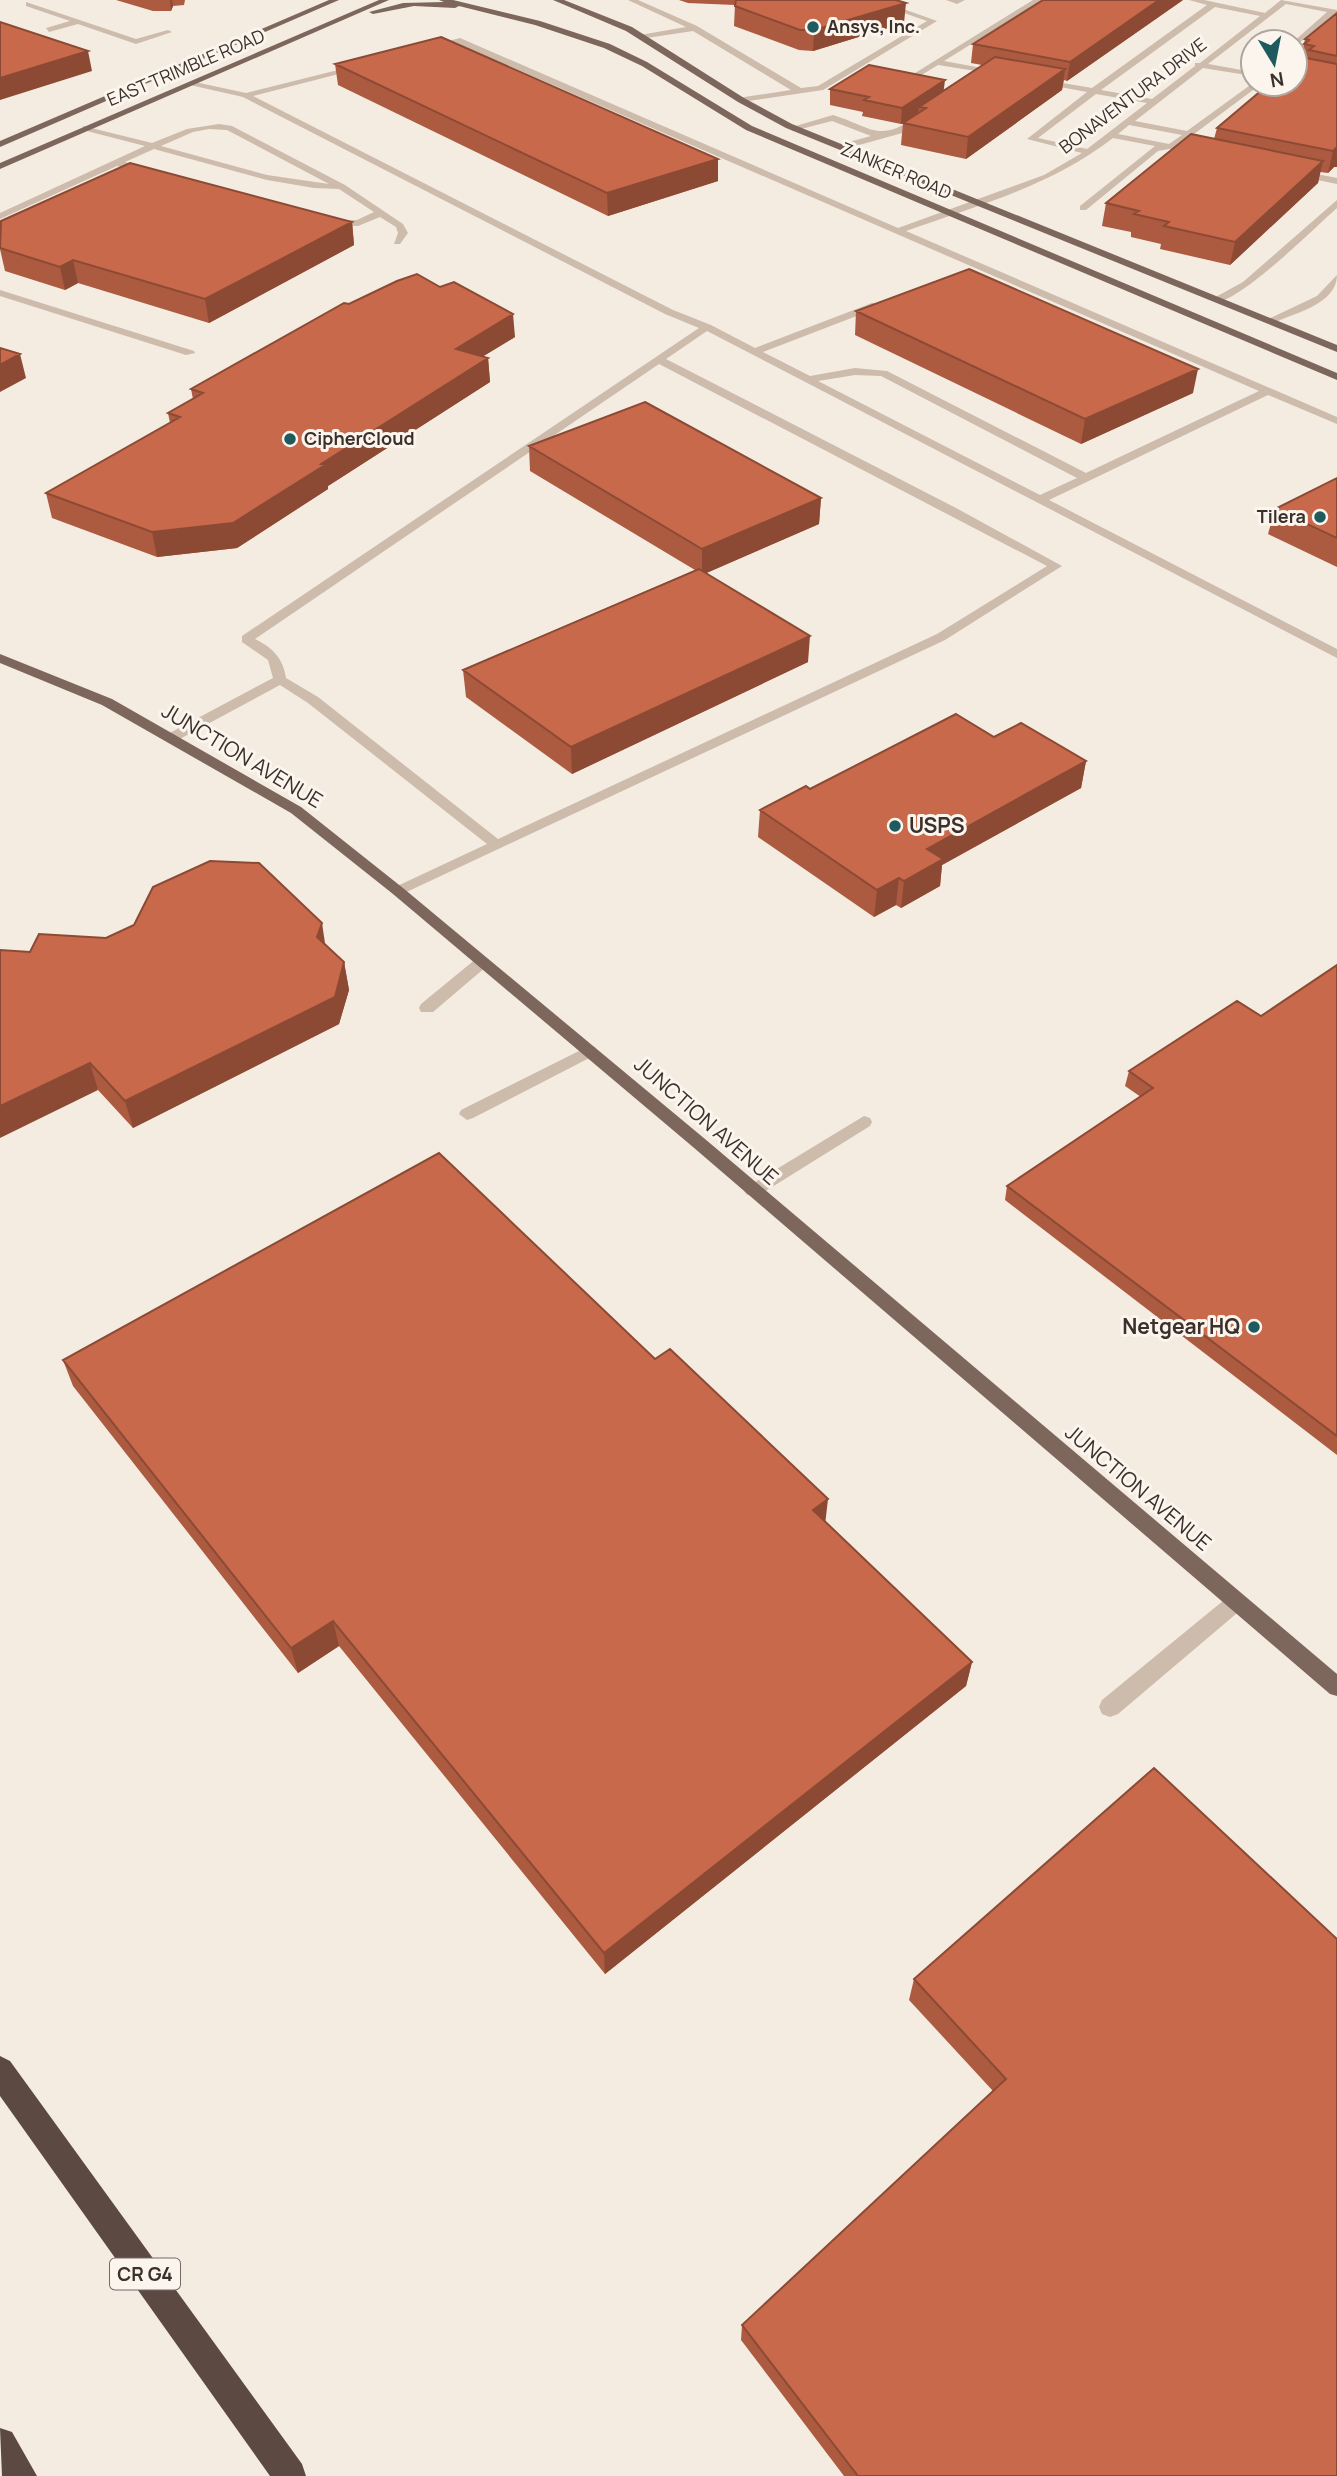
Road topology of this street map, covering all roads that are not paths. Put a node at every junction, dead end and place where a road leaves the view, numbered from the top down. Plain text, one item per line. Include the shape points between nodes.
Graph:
1 (335, 0) edge
2 (385, 0) edge
3 (443, 0) edge
4 (557, 0) edge
5 (632, 0) edge
6 (872, 0) edge
7 (950, 0) edge
8 (961, 0) edge
9 (1038, 0) edge
10 (1194, 0) edge
11 (1225, 0) edge
12 (1286, 1) edge
13 (30, 4) dead end
14 (1214, 4) junction
15 (476, 8) junction
16 (1275, 9) junction
17 (1335, 12) edge
18 (1266, 15) junction
19 (79, 21) junction
20 (694, 28) junction
21 (49, 30) dead end
22 (168, 32) dead end
23 (1309, 33) edge
24 (643, 37) junction
25 (290, 42) junction
26 (419, 50) edge
27 (937, 62) junction
28 (368, 63) edge
29 (1198, 65) junction
30 (991, 72) junction
31 (1239, 72) edge
32 (1004, 74) edge
33 (980, 79) edge
34 (1030, 79) edge
35 (193, 83) junction
36 (916, 86) edge
37 (799, 91) junction
38 (1094, 91) junction
39 (246, 95) junction
40 (1239, 98) edge
41 (741, 100) junction
42 (1152, 102) junction
43 (929, 114) edge
44 (1126, 122) junction
45 (86, 128) junction
46 (793, 128) junction
47 (1110, 135) junction
48 (879, 136) junction
49 (1190, 137) junction
50 (0, 144) edge
51 (153, 146) junction
52 (841, 146) junction
53 (1172, 146) junction
54 (1088, 152) junction
55 (1210, 155) edge
56 (117, 163) junction
57 (1312, 165) edge
58 (0, 166) edge
59 (1286, 170) edge
60 (1337, 170) edge
61 (156, 174) edge
62 (1337, 181) edge
63 (342, 187) junction
64 (980, 202) junction
65 (1337, 203) edge
66 (1083, 208) dead end
67 (380, 213) junction
68 (949, 213) junction
69 (0, 216) edge
70 (322, 222) edge
71 (898, 231) junction
72 (397, 242) dead end
73 (978, 266) junction
74 (965, 271) edge
75 (1337, 278) edge
76 (0, 293) edge
77 (890, 299) edge
78 (1218, 300) junction
79 (1269, 321) junction
80 (706, 327) junction
81 (1337, 349) edge
82 (190, 352) dead end
83 (753, 352) junction
84 (659, 360) junction
85 (1337, 377) edge
86 (808, 380) junction
87 (1268, 391) junction
88 (1337, 406) edge
89 (1322, 415) junction
90 (1337, 421) edge
91 (1086, 478) junction
92 (1039, 500) junction
93 (1337, 654) edge
94 (3, 663) edge
95 (280, 680) junction
96 (172, 738) junction
97 (496, 845) junction
98 (398, 891) junction
99 (482, 962) junction
100 (428, 1008) dead end
101 (589, 1051) junction
102 (467, 1114) dead end
103 (864, 1122) dead end
104 (753, 1192) junction
105 (1236, 1602) junction
106 (1337, 1687) edge
107 (1110, 1707) dead end
108 (0, 2071) edge
109 (0, 2444) edge
110 (21, 2476) edge
111 (290, 2476) edge

1 - 50 main road, EAST TRIMBLE ROAD
2 - 25 main road, EAST TRIMBLE ROAD
3 - 15 main road, ZANKER ROAD
4 - 24 main road, ZANKER ROAD
5 - 20 street
6 - 37 street via 933,21 820,88
7 - 8 street
9 - 27 street
10 - 14 street
11 - 16 street
12 - 16 street, BONAVENTURA DRIVE
12 - 17 street
13 - 19 street
14 - 18 street
14 - 38 street
15 - 25 main road via 437,4 389,7
15 - 68 main road, ZANKER ROAD via 611,48 651,67 720,113
16 - 18 street, BONAVENTURA DRIVE
17 - 23 street
18 - 29 street, BONAVENTURA DRIVE
19 - 21 street
19 - 22 street via 136,42
20 - 24 street
20 - 37 street
24 - 41 main road, ZANKER ROAD
25 - 35 main road, EAST TRIMBLE ROAD
26 - 71 street via 457,40
27 - 30 street
27 - 36 street via 902,83
28 - 39 street
29 - 31 street
29 - 42 street, BONAVENTURA DRIVE
30 - 32 street
30 - 33 street
34 - 38 street
35 - 39 street
35 - 45 main road, EAST TRIMBLE ROAD
37 - 41 street
38 - 42 street
38 - 54 street via 1031,139
39 - 80 street
40 - 49 street
41 - 46 main road, ZANKER ROAD
42 - 44 street, BONAVENTURA DRIVE
43 - 48 street via 903,130
44 - 47 street, BONAVENTURA DRIVE
44 - 49 street
45 - 51 street
45 - 58 main road, EAST TRIMBLE ROAD
46 - 48 street via 833,118
46 - 52 main road, ZANKER ROAD
47 - 53 street
47 - 54 street, BONAVENTURA DRIVE
48 - 52 street
49 - 53 street
51 - 56 street
51 - 63 street via 281,180
51 - 63 street via 193,129 220,126
52 - 64 main road, ZANKER ROAD
53 - 55 street
53 - 66 street via 1154,149
54 - 64 street, BONAVENTURA DRIVE via 1047,177
56 - 61 street
56 - 69 street
57 - 60 street
59 - 62 street
63 - 67 street
64 - 68 street, BONAVENTURA DRIVE
64 - 78 main road, ZANKER ROAD
65 - 78 street via 1246,284
67 - 70 street via 358,223
67 - 72 street via 400,226
68 - 71 street, BONAVENTURA DRIVE
68 - 85 main road, ZANKER ROAD
71 - 73 street
73 - 74 street
73 - 87 street
75 - 79 street via 1325,299
76 - 82 street
77 - 83 street
78 - 79 main road, ZANKER ROAD
79 - 81 main road, ZANKER ROAD
80 - 83 street
80 - 84 street
83 - 86 street
84 - 95 street via 246,639 265,648 279,663
84 - 97 street via 1056,566 941,637
86 - 91 street via 840,371 883,373
86 - 92 street
87 - 89 street
87 - 91 street
88 - 89 street
89 - 90 street
91 - 92 street
92 - 93 street
94 - 96 main road, JUNCTION AVENUE via 107,702
95 - 96 street
95 - 97 street via 313,700
96 - 98 main road, JUNCTION AVENUE via 296,810
97 - 98 street
98 - 99 main road, JUNCTION AVENUE
99 - 100 street
99 - 101 main road, JUNCTION AVENUE
101 - 102 street
101 - 104 main road, JUNCTION AVENUE
103 - 104 street
104 - 105 main road, JUNCTION AVENUE
105 - 106 main road, JUNCTION AVENUE
105 - 107 street
108 - 111 highway, CR G4
109 - 110 highway

